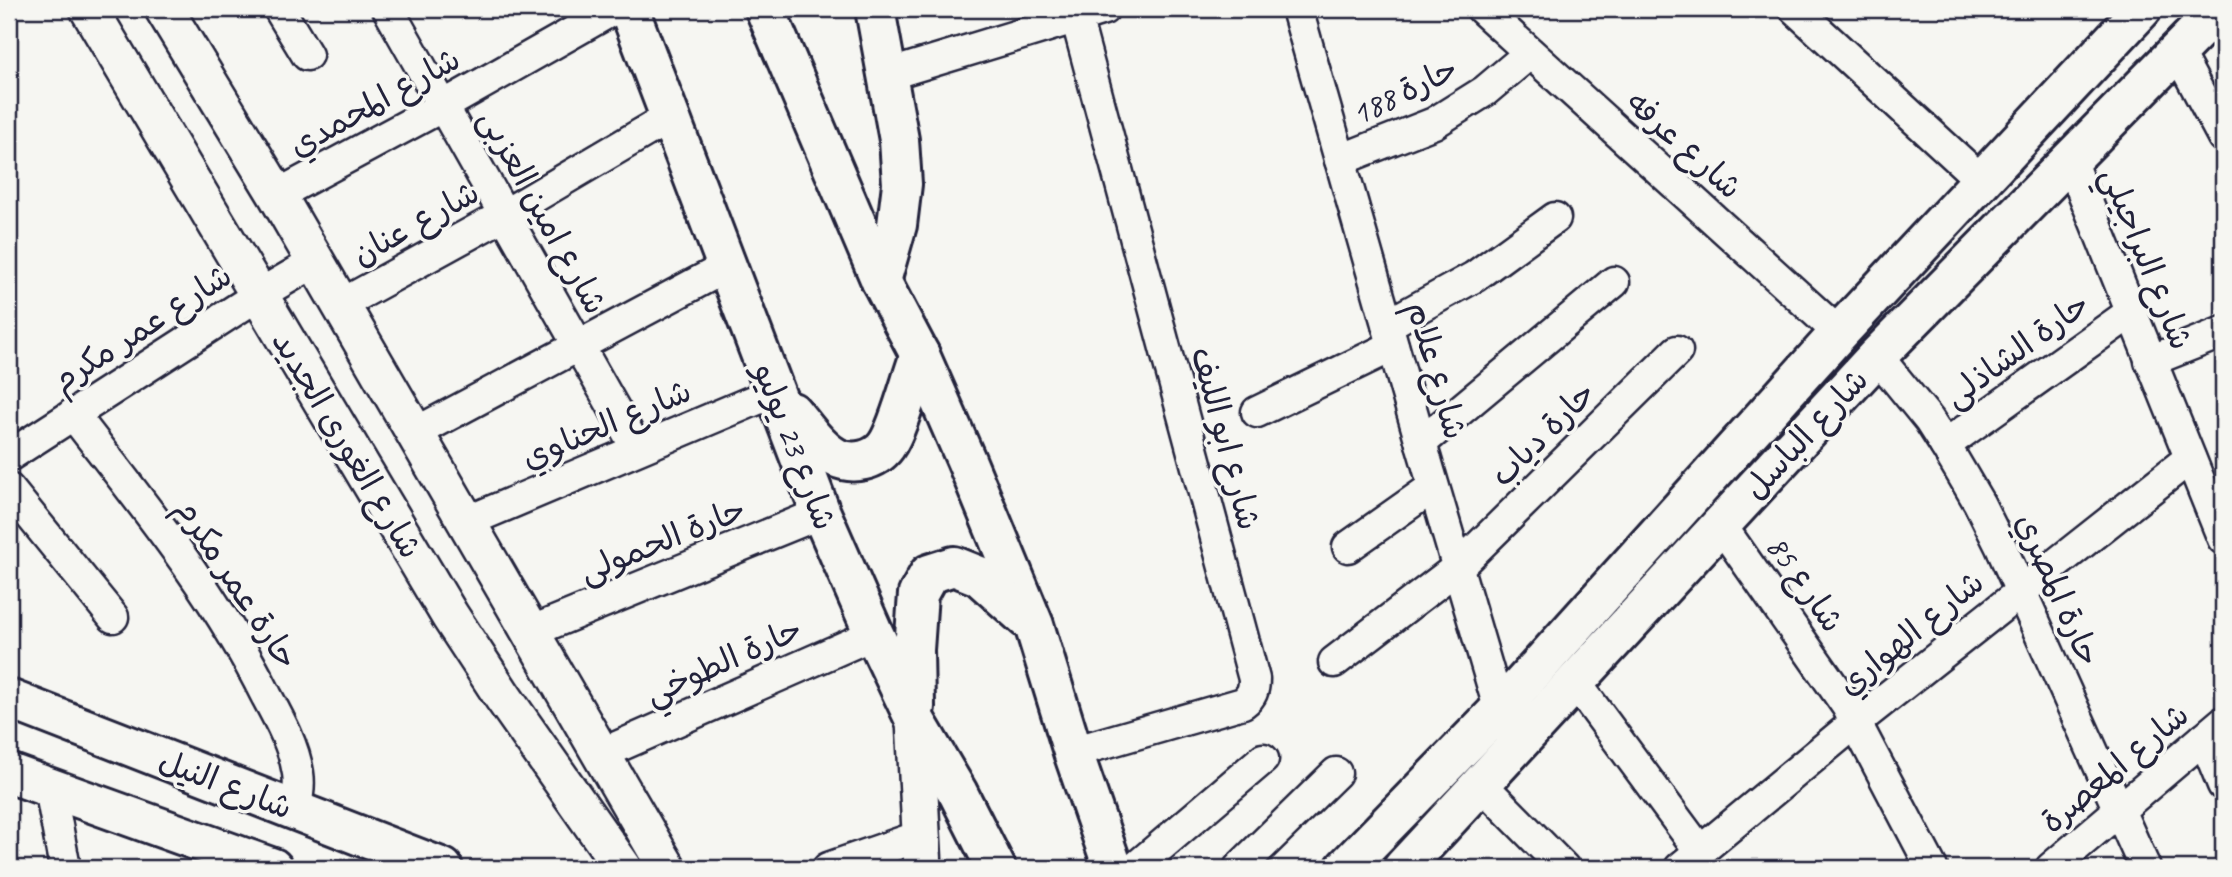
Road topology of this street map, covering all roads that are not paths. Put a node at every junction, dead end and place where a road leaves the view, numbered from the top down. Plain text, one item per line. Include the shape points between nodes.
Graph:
1 (89, 9) edge
2 (164, 9) edge
3 (388, 9) edge
4 (765, 9) edge
5 (875, 9) edge
6 (1297, 9) edge
7 (1482, 9) edge
8 (1795, 9) edge
9 (2142, 9) edge
10 (2219, 9) edge
11 (284, 10) edge
12 (607, 11) edge
13 (1090, 13) edge
14 (2177, 51) junction
15 (1530, 53) junction
16 (307, 55) dead end
17 (887, 75) junction
18 (443, 106) junction
19 (670, 117) junction
20 (2036, 122) junction
21 (2223, 137) edge
22 (1340, 160) junction
23 (2070, 160) junction
24 (1981, 180) junction
25 (277, 195) junction
26 (504, 215) junction
27 (1555, 218) dead end
28 (315, 262) junction
29 (728, 266) junction
30 (881, 281) junction
31 (1614, 282) dead end
32 (260, 294) junction
33 (340, 305) junction
34 (2130, 313) junction
35 (2223, 332) edge
36 (1839, 333) junction
37 (1390, 335) junction
38 (578, 346) junction
39 (1677, 351) dead end
40 (920, 355) junction
41 (1877, 356) junction
42 (2150, 361) junction
43 (774, 392) junction
44 (1258, 412) dead end
45 (74, 414) junction
46 (415, 433) junction
47 (1421, 443) junction
48 (1945, 445) junction
49 (637, 449) junction
50 (9, 456) edge
51 (2190, 458) junction
52 (1433, 487) junction
53 (9, 489) edge
54 (821, 513) junction
55 (466, 522) junction
56 (1720, 524) junction
57 (2223, 538) edge
58 (1348, 547) dead end
59 (1457, 568) junction
60 (2020, 592) junction
61 (113, 617) dead end
62 (1034, 625) junction
63 (530, 632) junction
64 (874, 634) junction
65 (1334, 663) dead end
66 (1575, 682) junction
67 (9, 699) edge
68 (1499, 711) junction
69 (915, 720) junction
70 (1856, 722) junction
71 (2214, 730) edge
72 (1513, 749) junction
73 (1073, 752) junction
74 (601, 754) junction
75 (1263, 759) dead end
76 (9, 773) edge
77 (1336, 773) dead end
78 (1480, 784) junction
79 (2223, 785) edge
80 (50, 788) junction
81 (2119, 809) junction
82 (295, 810) junction
83 (646, 833) junction
84 (922, 852) edge
85 (618, 861) edge
86 (1690, 862) edge
87 (65, 868) edge
88 (273, 868) edge
89 (443, 868) edge
90 (667, 868) edge
91 (828, 868) edge
92 (996, 868) edge
93 (1113, 868) edge
94 (1135, 868) edge
95 (1239, 868) edge
96 (1345, 868) edge
97 (1403, 868) edge
98 (1564, 868) edge
99 (1932, 868) edge
100 (2051, 868) edge
101 (2145, 868) edge

1 - 32 street, شارع الغورى الجديد
2 - 25 street, شارع الغورى الجديد
3 - 18 street, شارع امين العزبى
4 - 30 main road
5 - 17 main road
6 - 22 street, شارع علام
7 - 15 street, شارع عرفه
8 - 24 street
9 - 20 main road, شارع الباسل
10 - 14 main road, شارع الباسل
11 - 16 street
12 - 18 street, شارع المحمدي
12 - 19 main road, شارع 23 يوليو
13 - 17 street
13 - 73 street, شارع ابو الليف via 1254,688 1244,703
14 - 21 street
14 - 23 main road, شارع الباسل
15 - 22 street, حارة 188 via 1485,91 1434,123
15 - 36 street, شارع عرفه
17 - 30 main road via 902,184 897,225
18 - 25 street, شارع المحمدي
18 - 26 street, شارع امين العزبى
19 - 26 street, شارع عنان
19 - 29 main road, شارع 23 يوليو
20 - 23 main road
20 - 24 main road, شارع الباسل
22 - 37 street, شارع علام
23 - 34 street, شارع البراجيلي
23 - 41 main road, شارع الباسل
24 - 36 main road, شارع الباسل
25 - 28 street, شارع الغورى الجديد
26 - 33 street, شارع عنان
26 - 38 street, شارع امين العزبى
27 - 37 street
28 - 32 street, شارع عمر مكرم
28 - 33 street, شارع الغورى الجديد
29 - 38 street
29 - 43 main road, شارع 23 يوليو
30 - 40 main road
31 - 47 street
32 - 45 street, شارع عمر مكرم
32 - 85 street, شارع الغورى الجديد via 450,616
33 - 46 street, شارع الغورى الجديد
34 - 42 street, شارع البراجيلي
34 - 48 street, حارة الشاذلى
35 - 42 street
36 - 68 main road, شارع الباسل
37 - 44 street
37 - 47 street, شارع علام
38 - 46 street
38 - 49 street, شارع امين العزبى
39 - 59 street, حارة دياب
40 - 43 main road via 893,431 885,447 871,459 853,462 836,458
40 - 62 main road
41 - 48 street, حارة المصري
41 - 56 main road, شارع الباسل
42 - 51 street, شارع البراجيلي
43 - 49 street, شارع الحناوي
43 - 54 main road, شارع 23 يوليو
45 - 50 street, شارع عمر مكرم
45 - 82 street, حارة عمر مكرم via 173,543 239,642 295,756 299,792
46 - 55 street, شارع الغورى الجديد
47 - 52 street, شارع علام
48 - 60 street, حارة المصري via 1979,503
49 - 55 street, شارع الحناوي
51 - 57 street, شارع البراجيلي
51 - 60 street, شارع الهواري
52 - 58 street
52 - 59 street, شارع علام
53 - 61 street
54 - 63 street, حارة الحمولى
54 - 64 main road, شارع 23 يوليو
55 - 63 street, شارع الغورى الجديد
56 - 66 main road, شارع الباسل
56 - 70 street, شارع 85
59 - 65 street, حارة دياب
59 - 68 street, شارع علام
60 - 70 street, شارع الهواري
60 - 81 street, حارة المصري
62 - 69 main road via 979,576 954,566 929,574 918,594
62 - 73 main road
63 - 74 street, شارع الغورى الجديد
64 - 69 main road, شارع 23 يوليو
64 - 74 street, حارة الطوخي
66 - 72 main road, شارع الباسل
66 - 86 street
67 - 82 main road, شارع النيل
68 - 72 street, شارع علام
68 - 96 main road, شارع الباسل
69 - 84 street
69 - 92 main road, شارع 23 يوليو
70 - 86 street, شارع الهواري
70 - 99 street, شارع 85
71 - 79 street
71 - 81 street, شارع المعصرة
72 - 78 main road, شارع الباسل
73 - 93 main road
74 - 83 street, شارع الغورى الجديد
75 - 94 street
76 - 80 main road, شارع النيل
77 - 95 street
78 - 97 main road, شارع الباسل
78 - 98 street
80 - 87 street
80 - 88 main road, شارع النيل
81 - 100 street, شارع المعصرة
81 - 101 street, حارة المصري
82 - 89 main road, شارع النيل
83 - 85 street
83 - 90 street, شارع الغورى الجديد
84 - 91 street

